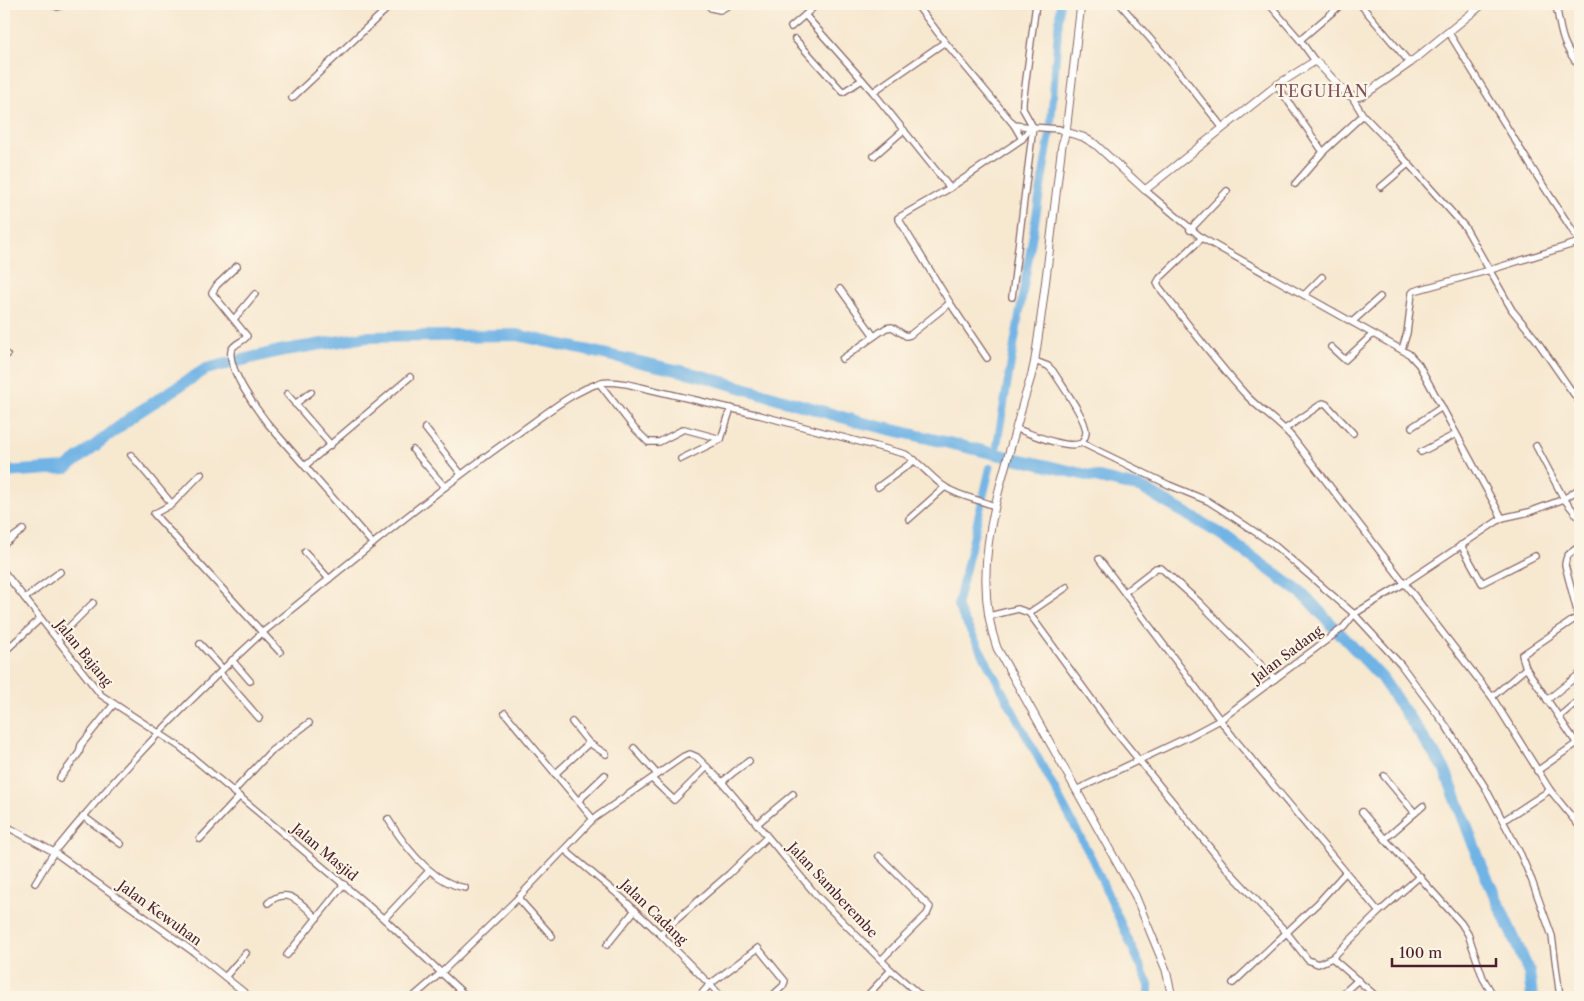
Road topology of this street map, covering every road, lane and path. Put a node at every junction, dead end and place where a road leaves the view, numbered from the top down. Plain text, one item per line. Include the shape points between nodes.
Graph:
1 (50, 4) edge
2 (64, 4) edge
3 (392, 4) edge
4 (707, 4) edge
5 (731, 4) edge
6 (816, 4) edge
7 (917, 4) edge
8 (1036, 4) edge
9 (1081, 4) edge
10 (1120, 4) edge
11 (1270, 4) edge
12 (1342, 4) edge
13 (1360, 4) edge
14 (1483, 4) edge
15 (1556, 4) edge
16 (805, 15) junction
17 (791, 27) dead end
18 (1449, 33) junction
19 (795, 39) dead end
20 (1300, 40) junction
21 (945, 42) junction
22 (1315, 62) junction
23 (1410, 63) junction
24 (1580, 67) edge
25 (862, 80) junction
26 (1277, 85) junction
27 (873, 92) junction
28 (1352, 97) junction
29 (292, 98) dead end
30 (1363, 115) junction
31 (1014, 124) junction
32 (1033, 127) junction
33 (1222, 127) junction
34 (904, 130) junction
35 (1063, 131) junction
36 (1022, 139) junction
37 (1323, 152) junction
38 (874, 156) dead end
39 (1408, 164) junction
40 (1296, 184) dead end
41 (1381, 187) dead end
42 (950, 188) junction
43 (1146, 190) junction
44 (1227, 191) dead end
45 (1190, 230) junction
46 (1202, 238) junction
47 (1580, 242) edge
48 (237, 266) dead end
49 (1490, 270) junction
50 (1322, 277) dead end
51 (840, 289) dead end
52 (255, 294) dead end
53 (1305, 294) junction
54 (1012, 297) dead end
55 (1380, 297) dead end
56 (950, 303) junction
57 (234, 319) junction
58 (1352, 322) junction
59 (1373, 334) junction
60 (874, 336) junction
61 (1332, 347) dead end
62 (1402, 349) junction
63 (988, 358) dead end
64 (842, 359) dead end
65 (1037, 362) junction
66 (410, 377) dead end
67 (599, 383) junction
68 (311, 392) dead end
69 (286, 394) dead end
70 (1580, 403) edge
71 (295, 404) junction
72 (1442, 407) junction
73 (730, 408) junction
74 (1412, 427) dead end
75 (424, 428) dead end
76 (1285, 429) junction
77 (1017, 430) junction
78 (1353, 433) dead end
79 (1456, 434) junction
80 (721, 439) junction
81 (1082, 443) junction
82 (331, 444) junction
83 (1536, 446) dead end
84 (412, 450) dead end
85 (1421, 452) dead end
86 (131, 455) dead end
87 (681, 459) dead end
88 (915, 460) junction
89 (305, 466) junction
90 (201, 474) dead end
91 (462, 474) junction
92 (445, 487) junction
93 (878, 487) dead end
94 (946, 488) junction
95 (1580, 488) edge
96 (1564, 499) junction
97 (172, 504) junction
98 (991, 504) junction
99 (1502, 518) junction
100 (909, 519) dead end
101 (1580, 520) edge
102 (23, 530) dead end
103 (4, 544) edge
104 (373, 544) junction
105 (1461, 545) junction
106 (1580, 546) edge
107 (305, 552) dead end
108 (1535, 556) dead end
109 (1099, 559) dead end
110 (4, 572) edge
111 (60, 572) dead end
112 (329, 579) junction
113 (1405, 583) junction
114 (1067, 587) dead end
115 (1125, 592) junction
116 (25, 598) junction
117 (94, 603) dead end
118 (1029, 613) junction
119 (1354, 614) junction
120 (989, 616) junction
121 (40, 619) junction
122 (263, 632) junction
123 (57, 639) junction
124 (200, 644) dead end
125 (4, 652) edge
126 (280, 652) dead end
127 (232, 660) junction
128 (1526, 668) junction
129 (221, 671) junction
130 (1577, 676) dead end
131 (1275, 679) junction
132 (250, 681) dead end
133 (1492, 697) junction
134 (1547, 700) junction
135 (114, 704) junction
136 (1574, 704) dead end
137 (505, 713) dead end
138 (1559, 717) junction
139 (259, 718) dead end
140 (1220, 720) junction
141 (572, 722) dead end
142 (309, 723) dead end
143 (159, 734) junction
144 (589, 743) junction
145 (1579, 743) edge
146 (634, 748) dead end
147 (606, 754) dead end
148 (1139, 760) junction
149 (749, 761) dead end
150 (707, 767) junction
151 (1537, 771) junction
152 (555, 774) junction
153 (658, 774) junction
154 (605, 775) dead end
155 (1384, 776) dead end
156 (60, 778) dead end
157 (652, 779) junction
158 (722, 782) junction
159 (1076, 790) junction
160 (1550, 790) junction
161 (233, 792) junction
162 (793, 794) dead end
163 (239, 797) junction
164 (578, 801) junction
165 (1423, 806) dead end
166 (1362, 812) dead end
167 (1415, 813) junction
168 (83, 816) junction
169 (388, 819) dead end
170 (593, 819) junction
171 (1504, 820) junction
172 (757, 824) junction
173 (4, 825) edge
174 (1580, 827) edge
175 (767, 837) junction
176 (200, 839) dead end
177 (1385, 839) junction
178 (121, 844) dead end
179 (565, 850) junction
180 (54, 852) junction
181 (879, 856) dead end
182 (429, 871) junction
183 (1345, 873) junction
184 (1420, 876) junction
185 (35, 883) dead end
186 (344, 884) junction
187 (464, 888) dead end
188 (518, 898) junction
189 (268, 903) dead end
190 (635, 910) junction
191 (1379, 912) junction
192 (317, 918) junction
193 (384, 920) junction
194 (1286, 933) junction
195 (660, 934) junction
196 (552, 936) dead end
197 (607, 945) dead end
198 (246, 953) dead end
199 (287, 955) dead end
200 (1332, 958) junction
201 (882, 960) junction
202 (891, 970) junction
203 (442, 972) junction
204 (225, 977) junction
205 (1358, 980) junction
206 (1233, 983) dead end
207 (709, 985) junction
208 (1580, 993) edge
209 (250, 997) edge
210 (413, 997) edge
211 (467, 997) edge
212 (699, 997) edge
213 (722, 997) edge
214 (771, 997) edge
215 (866, 997) edge
216 (922, 997) edge
217 (1172, 997) edge
218 (1339, 997) edge
219 (1377, 997) edge
220 (1494, 997) edge
221 (1560, 997) edge
222 (1568, 997) edge

1 - 2 street via 58,7
3 - 29 street
4 - 5 street via 720,10
6 - 16 street
7 - 21 street
8 - 32 street via 1023,102 1023,109
9 - 35 street
10 - 33 street
11 - 20 street
12 - 20 street
13 - 23 street
14 - 18 street
15 - 24 street via 1562,40
16 - 17 street
16 - 25 street
18 - 23 street
18 - 47 street
19 - 25 street via 844,92
20 - 22 street
21 - 27 street
21 - 31 street
22 - 26 street
22 - 28 street
23 - 28 street via 1364,95
25 - 27 street
26 - 33 street
26 - 37 street
27 - 34 street
28 - 30 street
30 - 37 street
30 - 39 street
31 - 32 street
31 - 36 street
32 - 35 street
32 - 36 street
32 - 54 street
33 - 43 street
34 - 38 street
34 - 42 street
35 - 43 street via 1095,144
35 - 65 street
36 - 42 street
37 - 40 street
39 - 41 street
39 - 49 street via 1465,227
42 - 56 street via 898,218
43 - 45 street
44 - 45 street
45 - 46 street
46 - 53 street
46 - 76 street via 1160,278 1158,285 1247,397
47 - 49 street
48 - 57 street via 212,293
49 - 62 street via 1413,292 1408,333
49 - 70 street via 1512,310
50 - 53 street
51 - 60 street
52 - 57 street
53 - 58 street
55 - 58 street
56 - 60 street via 910,335 906,336 892,327
56 - 63 street
57 - 89 street via 247,337 232,350 234,366 243,388
58 - 59 street
59 - 61 street via 1347,360
59 - 62 street
60 - 64 street
62 - 72 street via 1419,365
65 - 77 street
65 - 81 street via 1053,371 1082,418 1086,429
66 - 82 street
67 - 73 street via 627,384
67 - 80 street via 648,442 659,442 684,429
67 - 91 street via 554,408
68 - 71 street
69 - 71 street
71 - 82 street
72 - 74 street
72 - 79 street
73 - 80 street
73 - 88 street via 905,454
75 - 91 street
76 - 78 street via 1323,402
76 - 113 street
77 - 81 street via 1058,442
77 - 98 street
79 - 85 street
79 - 99 street
80 - 87 street
81 - 119 street via 1220,508 1273,544
82 - 89 street
83 - 96 street
84 - 92 street
86 - 97 street
88 - 93 street
88 - 94 street
89 - 104 street
90 - 97 street
91 - 92 street
92 - 104 street
94 - 98 street
94 - 100 street
95 - 96 street
96 - 99 street
96 - 101 street
97 - 122 street via 155,512 155,516
98 - 120 street via 985,566
99 - 105 street, Jalan Sadang
102 - 103 street
104 - 112 street
105 - 108 street via 1482,583
105 - 113 street, Jalan Sadang
106 - 128 street via 1566,557 1565,565 1578,615 1522,655
107 - 112 street
109 - 115 street
110 - 116 street, Jalan Bajang
111 - 116 street
112 - 122 street
113 - 119 street, Jalan Sadang
113 - 133 street
114 - 118 street
115 - 131 street via 1156,568 1161,568
115 - 140 street
116 - 121 street, Jalan Bajang
117 - 123 street
118 - 120 street via 1018,609
118 - 148 street
119 - 131 street, Jalan Sadang via 1344,627
119 - 171 street via 1401,665 1446,726
120 - 159 street via 1006,666
121 - 123 street, Jalan Bajang
121 - 125 street
122 - 126 street
122 - 127 street
123 - 135 street, Jalan Bajang via 95,689
124 - 129 street
127 - 129 street
127 - 132 street
128 - 133 street
128 - 134 street
129 - 139 street
129 - 143 street
130 - 134 street
131 - 140 street, Jalan Sadang
133 - 151 street
134 - 138 street
135 - 143 street, Jalan Bajang
135 - 156 street
136 - 138 street
137 - 152 street
138 - 145 street
140 - 148 street, Jalan Sadang
140 - 183 street
141 - 144 street
142 - 161 street via 271,751
143 - 161 street, Jalan Masjid via 180,747
143 - 168 street
144 - 147 street
144 - 152 street
145 - 151 street
146 - 153 street
148 - 159 street, Jalan Sadang
148 - 194 street via 1228,870
149 - 158 street
150 - 153 street, Jalan Samberembe via 697,757 686,755
150 - 157 street via 674,800
150 - 158 street, Jalan Samberembe
151 - 160 street
152 - 164 street
153 - 157 street, Jalan Samberembe
154 - 164 street
155 - 167 street
157 - 170 street, Jalan Samberembe
158 - 172 street, Jalan Samberembe
159 - 217 street via 1135,895 1166,970
160 - 171 street
160 - 174 street
161 - 163 street, Jalan Masjid
162 - 172 street
163 - 176 street
163 - 186 street, Jalan Masjid
164 - 170 street
165 - 167 street
166 - 177 street
167 - 177 street
168 - 178 street
168 - 180 street
169 - 182 street
170 - 179 street, Jalan Samberembe
171 - 221 street via 1549,927
172 - 175 street, Jalan Samberembe
173 - 180 street, Jalan Kewuhan
175 - 195 street
175 - 201 street, Jalan Samberembe via 817,896
177 - 184 street
179 - 188 street, Jalan Samberembe
179 - 190 street, Jalan Cadang
180 - 185 street
180 - 204 street, Jalan Kewuhan
181 - 201 street via 930,907
182 - 187 street
182 - 193 street
183 - 191 street
183 - 194 street
184 - 191 street
184 - 220 street via 1468,934 1483,978
186 - 192 street
186 - 193 street, Jalan Masjid
188 - 196 street
188 - 203 street, Jalan Samberembe
189 - 192 street via 275,896 293,897
190 - 195 street, Jalan Cadang
190 - 197 street
191 - 200 street
192 - 199 street
193 - 203 street, Jalan Masjid
194 - 200 street via 1308,960 1322,964
194 - 206 street
195 - 207 street, Jalan Cadang
198 - 204 street
200 - 205 street
201 - 202 street, Jalan Samberembe
202 - 215 street
202 - 216 street, Jalan Samberembe
203 - 210 street, Jalan Samberembe
203 - 211 street, Jalan Masjid
204 - 209 street, Jalan Kewuhan
205 - 218 street
205 - 219 street
207 - 212 street
207 - 213 street, Jalan Cadang
207 - 214 street via 759,948 785,981
208 - 222 street

